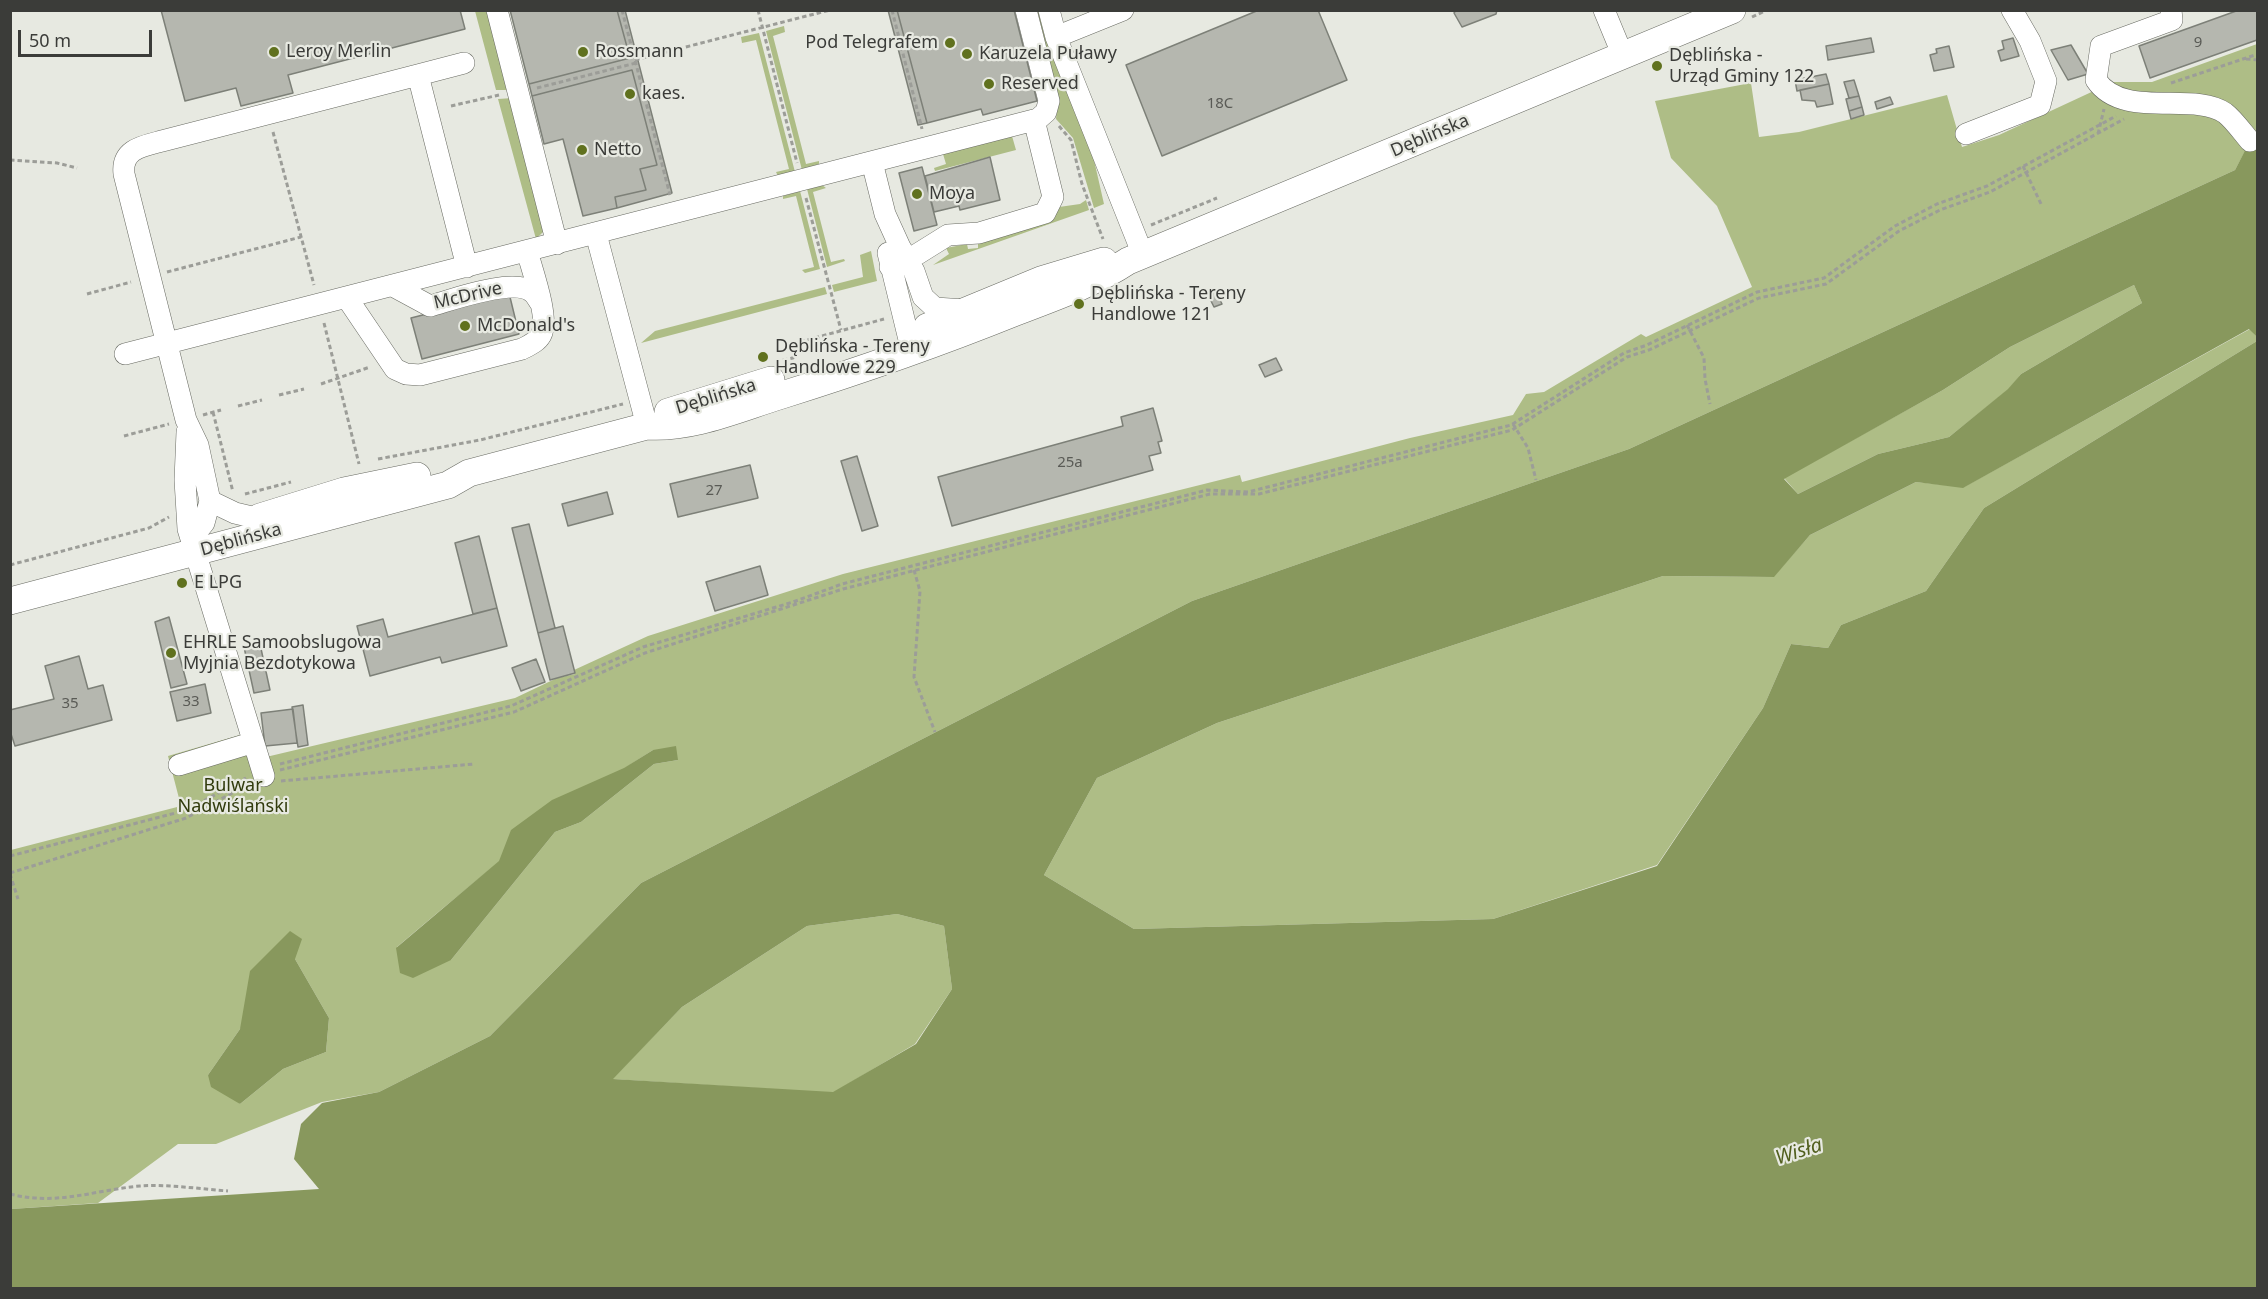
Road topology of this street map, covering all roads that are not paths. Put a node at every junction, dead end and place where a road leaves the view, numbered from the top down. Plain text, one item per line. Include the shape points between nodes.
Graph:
1 (497, 10) edge
2 (1026, 10) edge
3 (1049, 10) edge
4 (1123, 10) edge
5 (1604, 10) edge
6 (1732, 10) edge
7 (2012, 10) edge
8 (2171, 10) edge
9 (1056, 37) junction
10 (1623, 56) junction
11 (464, 63) dead end
12 (418, 75) junction
13 (1040, 116) junction
14 (1966, 134) dead end
15 (2250, 141) dead end
16 (872, 162) junction
17 (596, 234) junction
18 (557, 244) junction
19 (1135, 249) junction
20 (527, 251) junction
21 (899, 264) junction
22 (467, 267) junction
23 (393, 286) junction
24 (347, 297) junction
25 (923, 297) junction
26 (541, 304) junction
27 (969, 310) junction
28 (916, 334) junction
29 (168, 344) junction
30 (125, 354) dead end
31 (186, 420) junction
32 (646, 426) junction
33 (469, 473) junction
34 (219, 499) junction
35 (256, 518) junction
36 (194, 545) junction
37 (10, 588) edge
38 (10, 601) edge
39 (252, 743) junction
40 (179, 765) dead end
41 (262, 773) road end

1 - 18 lane
2 - 13 lane via 1049,101
3 - 9 lane
4 - 9 lane
5 - 10 lane
6 - 10 main road, Dęblińska
7 - 14 lane via 2046,81 2040,105
8 - 15 lane via 2172,20 2101,46 2096,80 2112,95 2125,100 2208,107 2224,113
9 - 19 lane
10 - 19 main road, Dęblińska
11 - 12 lane
12 - 22 lane
12 - 29 lane via 134,149 124,161 124,174
13 - 16 lane
13 - 21 lane via 1053,197 1045,213 980,233 948,235
16 - 17 lane
16 - 21 lane
17 - 18 lane
17 - 32 lane
18 - 20 lane
19 - 27 main road, Dęblińska
19 - 28 main road, Dęblińska via 1102,278
20 - 22 lane
20 - 26 lane
21 - 25 lane
21 - 28 lane
22 - 23 lane
23 - 24 lane
23 - 26 lane, McDrive via 430,306 507,286 533,292
24 - 26 lane via 395,369 420,375 534,343 542,333
24 - 29 lane
25 - 27 lane via 935,308
25 - 28 lane
27 - 28 main road, Dęblińska
28 - 32 main road, Dęblińska via 721,414 677,425
29 - 30 lane
29 - 31 lane
31 - 34 lane
31 - 36 lane via 186,499 188,529
32 - 33 main road, Dęblińska
33 - 35 main road, Dęblińska via 451,469 377,484
33 - 36 main road, Dęblińska via 448,485
34 - 35 lane via 235,513
34 - 36 lane
35 - 36 main road, Dęblińska
36 - 37 main road, Dęblińska
36 - 38 main road, Dęblińska
36 - 39 lane
39 - 40 lane
39 - 41 lane

